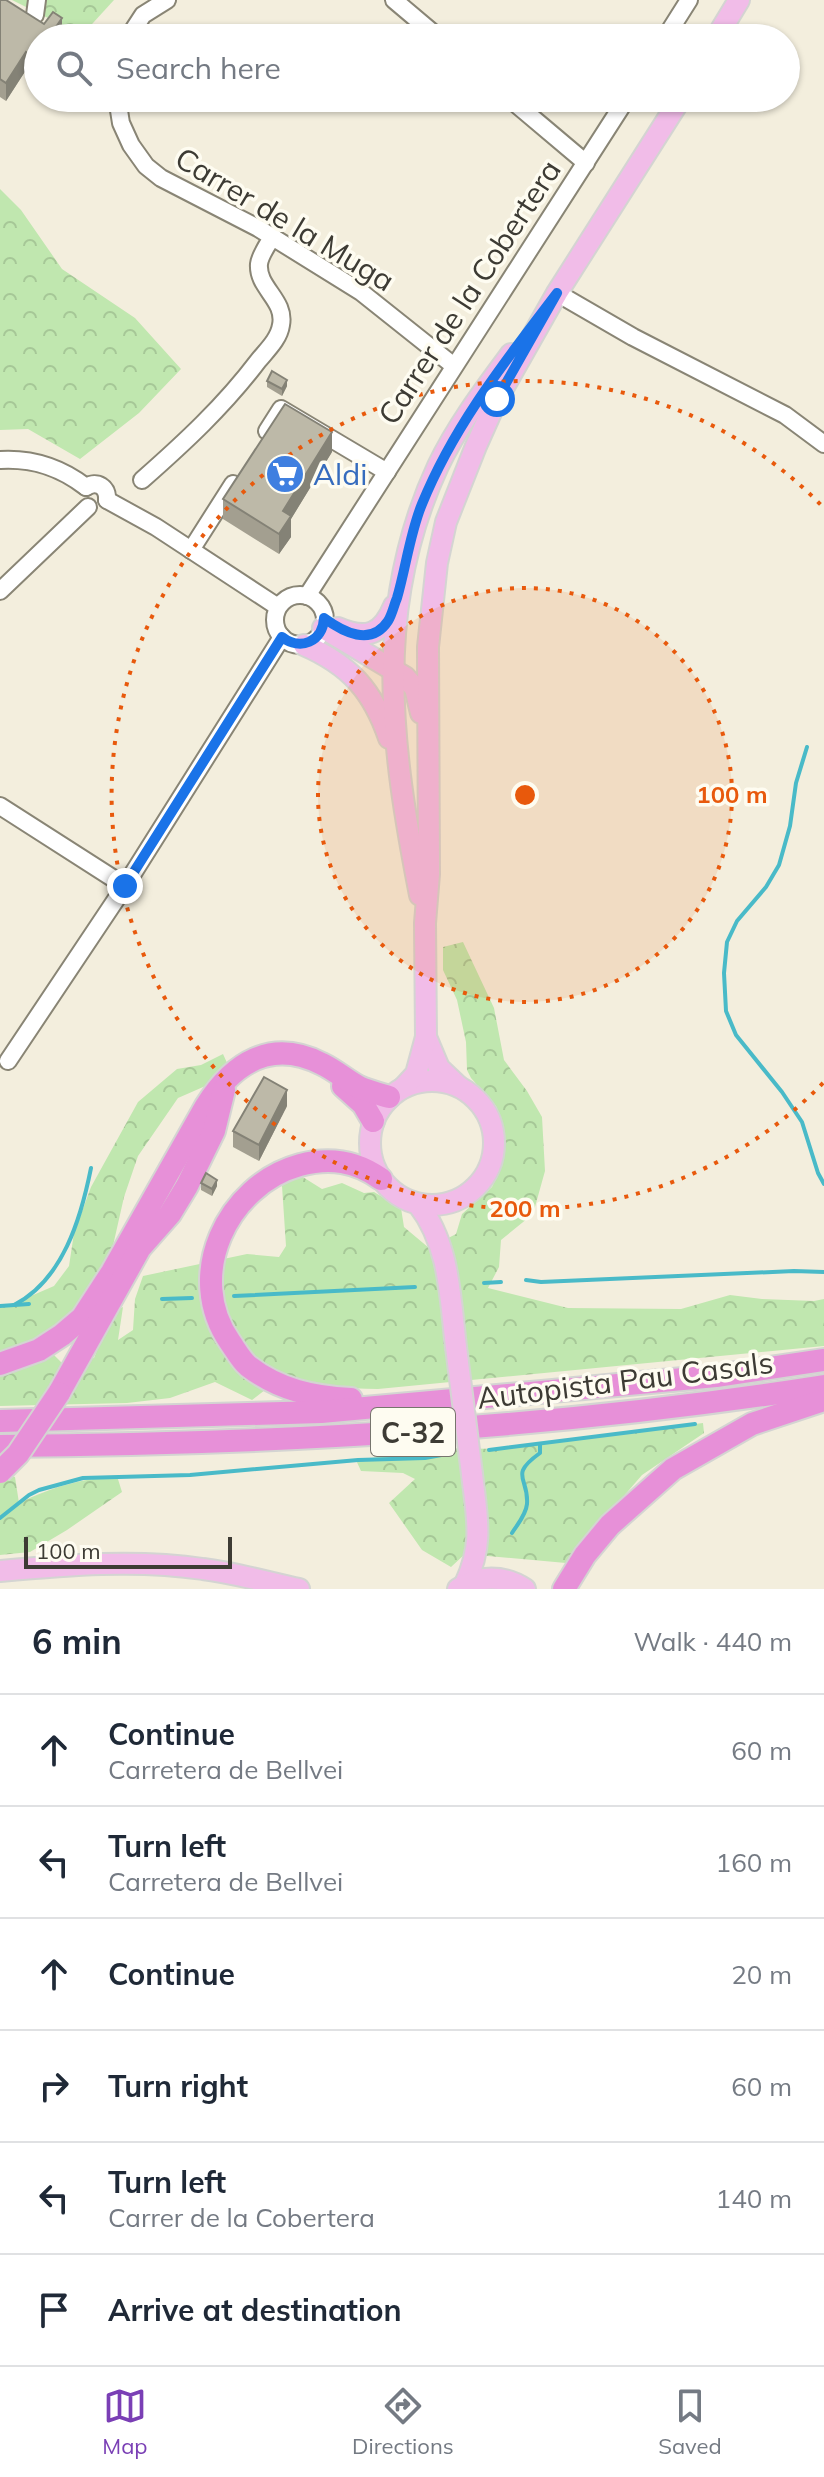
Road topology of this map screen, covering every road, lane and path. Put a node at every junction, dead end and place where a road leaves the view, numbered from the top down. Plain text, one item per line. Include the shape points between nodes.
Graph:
1 (167, 0) edge
2 (394, 0) edge
3 (689, 0) edge
4 (739, 0) edge
5 (411, 6) edge
6 (137, 24) edge
7 (427, 24) edge
8 (674, 24) edge
9 (724, 24) edge
10 (119, 112) edge
11 (526, 112) edge
12 (618, 112) edge
13 (672, 112) edge
14 (586, 163) junction
15 (273, 236) junction
16 (557, 293) junction
17 (454, 366) junction
18 (267, 431) edge
19 (824, 444) edge
20 (0, 460) edge
21 (245, 465) edge
22 (387, 472) junction
23 (142, 480) dead end
24 (86, 487) junction
25 (107, 500) junction
26 (88, 507) junction
27 (191, 550) junction
28 (404, 576) junction
29 (0, 591) edge
30 (307, 596) junction
31 (278, 607) junction
32 (324, 623) junction
33 (282, 637) junction
34 (304, 645) junction
35 (393, 670) junction
36 (396, 759) junction
37 (428, 792) junction
38 (0, 806) edge
39 (125, 886) junction
40 (425, 923) junction
41 (426, 1037) junction
42 (8, 1061) dead end
43 (458, 1086) junction
44 (396, 1092) junction
45 (373, 1121) junction
46 (381, 1179) junction
47 (458, 1199) junction
48 (418, 1204) junction
49 (447, 1268) junction
50 (824, 1360) edge
51 (0, 1364) edge
52 (824, 1386) edge
53 (824, 1400) edge
54 (392, 1407) junction
55 (0, 1421) edge
56 (0, 1446) edge
57 (0, 1472) edge
58 (478, 1522) junction
59 (0, 1571) edge
60 (516, 1585) edge
61 (461, 1587) edge
62 (299, 1589) edge
63 (564, 1589) edge

1 - 6 street
2 - 5 street
3 - 8 street
4 - 9 main road
5 - 7 street
10 - 15 street, Carrer de la Muga via 131,145 146,166
11 - 14 street
12 - 14 street, Carrer de la Cobertera
13 - 16 main road
14 - 17 street, Carrer de la Cobertera
15 - 17 street, Carrer de la Muga via 361,292
15 - 23 street via 258,262 260,276 282,311 278,336 196,433
16 - 19 street via 785,415
16 - 28 main road via 490,382 439,464 420,508
16 - 37 main road via 497,399 446,522 428,647
17 - 22 street, Carrer de la Cobertera
18 - 22 street via 281,409
20 - 24 street via 51,466
21 - 27 street
22 - 30 street, Carrer de la Cobertera
24 - 25 street via 100,485
24 - 26 street via 82,497
25 - 26 street via 99,508
25 - 27 street
26 - 29 street
27 - 31 street
28 - 32 main road via 388,622 374,632 356,636
28 - 35 main road
30 - 31 street via 290,597
30 - 32 street via 317,603
31 - 33 street via 275,621
32 - 34 street via 319,636
32 - 35 main road
33 - 34 street
33 - 39 street
34 - 36 main road via 330,656 370,695
35 - 36 main road
35 - 37 main road via 415,688 422,709 421,765
36 - 40 main road
37 - 40 main road
38 - 39 street
39 - 42 street
40 - 41 main road
41 - 43 main road via 439,1068
41 - 44 main road via 416,1074
43 - 44 main road via 432,1080
43 - 47 main road via 478,1101 491,1123 493,1156 481,1181
44 - 45 main road
44 - 51 highway via 362,1088 308,1058 287,1054 254,1059 235,1069 206,1106 82,1318 39,1350
45 - 46 main road via 371,1158
45 - 57 highway, bridge via 353,1093 308,1065 268,1063 239,1074 223,1091 214,1131 187,1186 140,1248 59,1393
46 - 48 main road
46 - 54 highway via 349,1162 326,1161 274,1175 247,1195 225,1224 212,1264 212,1287 225,1335 246,1364 279,1386
47 - 48 main road
47 - 49 main road via 451,1214
48 - 49 main road via 431,1221
49 - 58 main road, bridge
50 - 54 highway, Autopista Pau Casals / C-32 via 716,1376
52 - 56 highway, Autopista Pau Casals / C-32 via 497,1426 215,1443
53 - 63 highway via 752,1424 673,1469 610,1525
54 - 55 highway, Autopista Pau Casals / C-32
58 - 60 main road via 489,1553
58 - 61 main road via 477,1556
59 - 62 main road via 171,1565
60 - 61 main road via 485,1579

